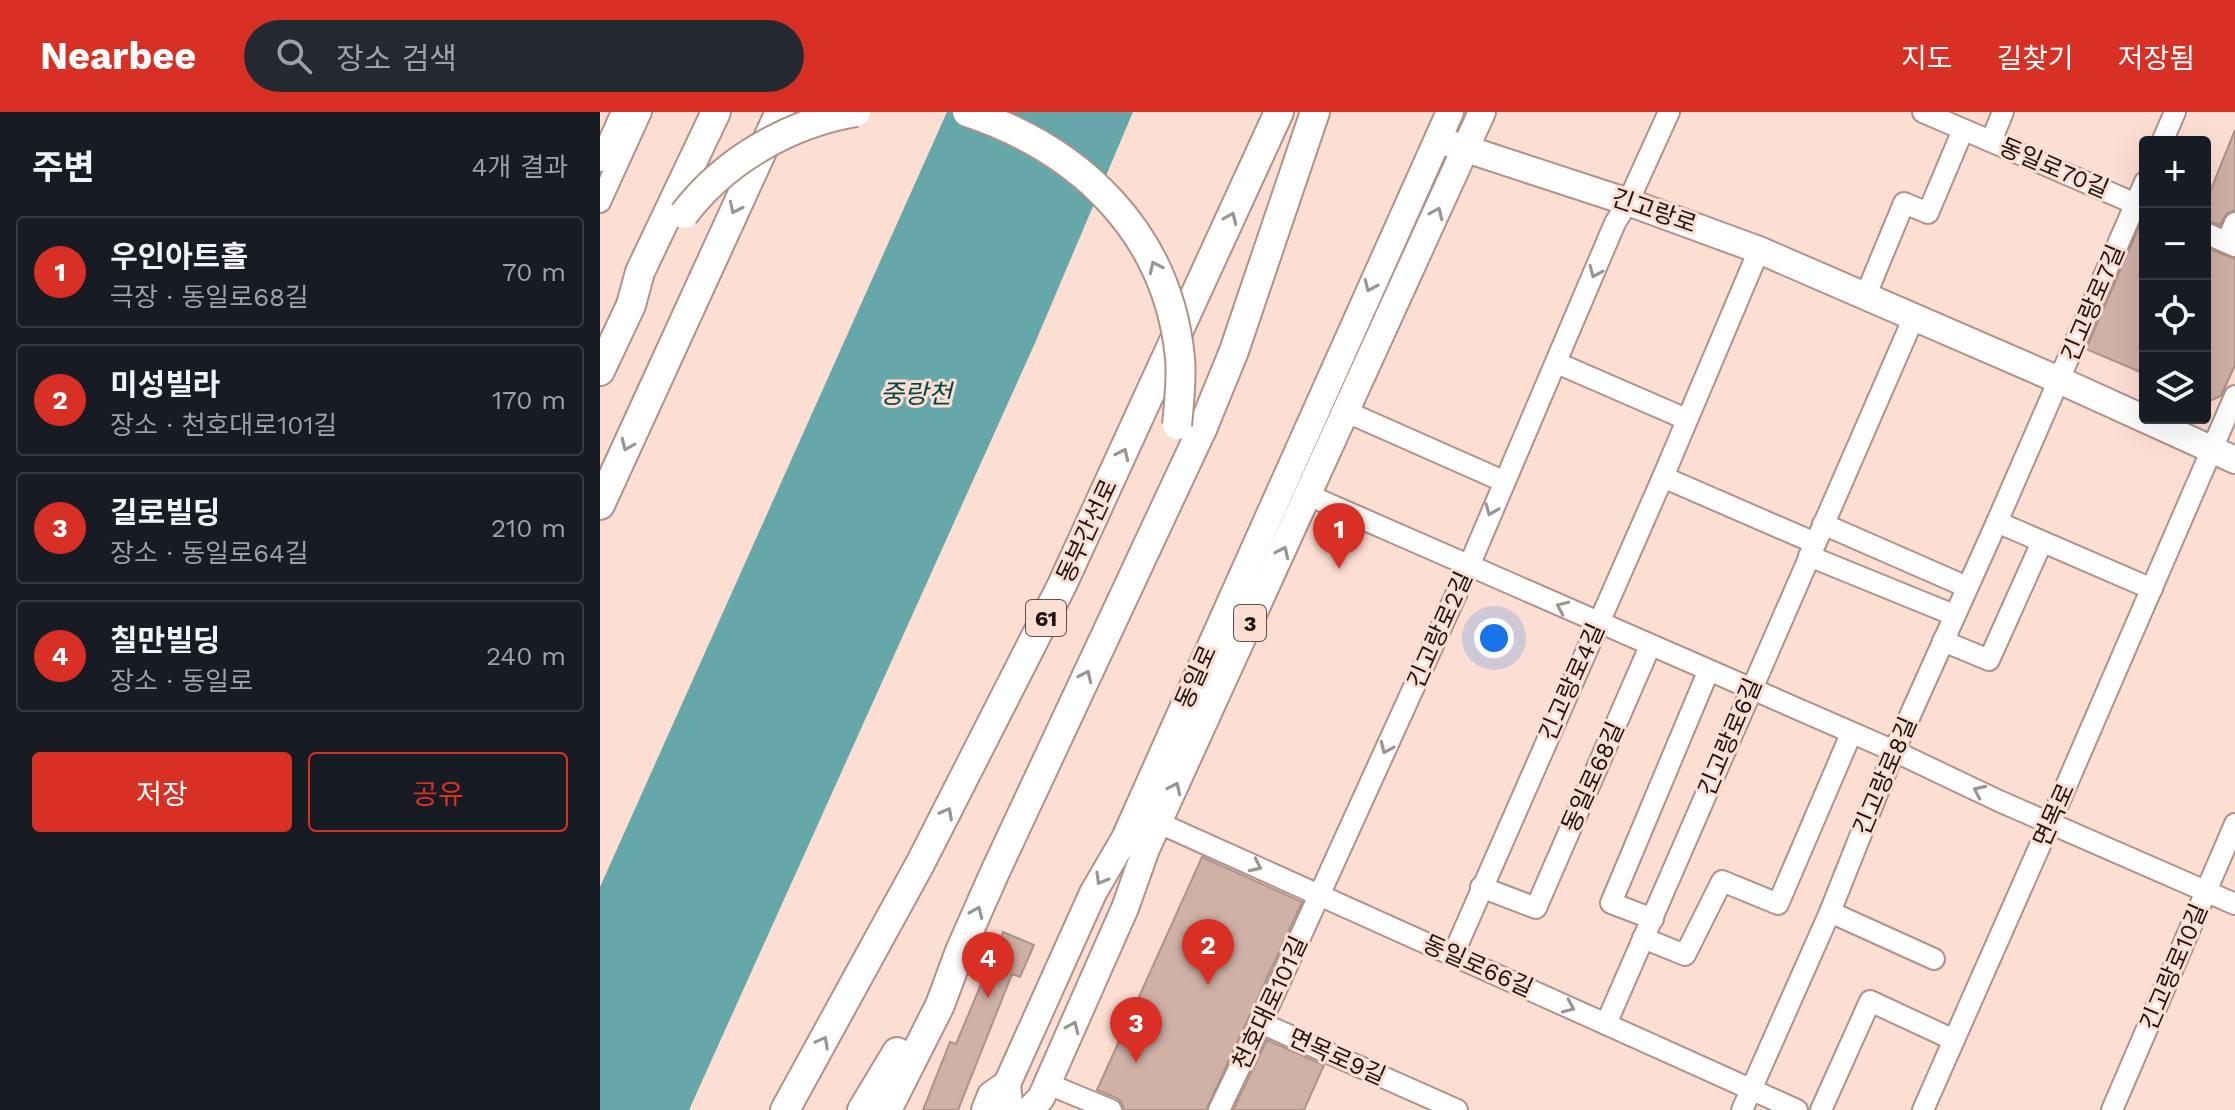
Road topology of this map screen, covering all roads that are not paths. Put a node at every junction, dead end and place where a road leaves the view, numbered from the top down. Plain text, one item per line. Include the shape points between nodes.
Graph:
1 (622, 112) edge
2 (641, 112) edge
3 (716, 112) edge
4 (780, 112) edge
5 (856, 112) edge
6 (967, 112) edge
7 (1279, 112) edge
8 (1315, 112) edge
9 (1450, 112) edge
10 (1482, 112) edge
11 (1669, 112) edge
12 (1923, 112) edge
13 (2003, 112) edge
14 (2175, 112) edge
15 (1963, 130) junction
16 (2165, 136) edge
17 (1437, 138) junction
18 (1991, 141) junction
19 (1465, 149) junction
20 (600, 161) edge
21 (605, 177) edge
22 (600, 202) edge
23 (1628, 202) junction
24 (2139, 206) edge
25 (2139, 208) edge
26 (1394, 234) junction
27 (2211, 234) edge
28 (2232, 237) edge
29 (1759, 250) junction
30 (1404, 286) junction
31 (1865, 297) junction
32 (631, 305) junction
33 (1914, 317) junction
34 (1557, 363) junction
35 (600, 371) edge
36 (2059, 380) junction
37 (2235, 396) edge
38 (1347, 412) junction
39 (1686, 419) junction
40 (2223, 455) edge
41 (1663, 477) junction
42 (1503, 481) junction
43 (1308, 495) junction
44 (600, 505) edge
45 (1997, 522) junction
46 (1823, 524) junction
47 (1150, 537) junction
48 (2042, 542) junction
49 (1812, 550) junction
50 (1469, 566) junction
51 (1967, 587) junction
52 (2152, 589) junction
53 (1954, 615) junction
54 (1598, 623) junction
55 (1943, 641) junction
56 (1650, 646) junction
57 (1708, 672) junction
58 (1750, 690) junction
59 (1851, 734) junction
60 (1894, 751) junction
61 (1159, 823) junction
62 (2050, 823) junction
63 (2235, 824) edge
64 (1481, 887) junction
65 (2206, 892) junction
66 (1320, 895) junction
67 (2235, 904) edge
68 (1830, 912) junction
69 (1648, 928) junction
70 (960, 951) junction
71 (1453, 955) junction
72 (1934, 959) dead end
73 (1261, 1023) junction
74 (1606, 1024) junction
75 (1954, 1040) junction
76 (1007, 1084) junction
77 (1751, 1089) junction
78 (1039, 1100) edge
79 (785, 1110) edge
80 (862, 1110) edge
81 (887, 1110) edge
82 (985, 1110) edge
83 (1006, 1110) edge
84 (1111, 1110) edge
85 (1219, 1110) edge
86 (1457, 1110) edge
87 (1742, 1110) edge
88 (1797, 1110) edge
89 (1821, 1110) edge
90 (1923, 1110) edge
91 (2112, 1110) edge

1 - 20 street
2 - 21 street
3 - 32 highway via 652,246
4 -> 44 highway
5 - 32 highway, bridge via 798,129 714,180 684,214
47 -> 6 highway, bridge via 1175,444 1180,384 1176,333 1163,286 1142,242 1105,194 1051,150 1013,128
79 -> 7 highway, 동부간선로 / 61 via 920,864 1062,585
8 - 47 highway via 1234,351
9 - 17 main road, 동일로 / 3
10 - 19 main road, 동일로 / 3
11 - 23 street, 긴고랑로2길
12 - 15 street, 동일로70길
13 - 18 street
14 - 16 street
15 - 18 street, 동일로70길
15 - 31 street via 1928,213 1904,203
17 - 19 main road, 긴고랑로
17 - 26 main road, 동일로 / 3
18 - 24 street, 동일로70길
19 - 23 main road, 긴고랑로
30 -> 19 main road, 동일로 / 3
21 - 22 street
23 - 29 main road, 긴고랑로
23 -> 34 street, 긴고랑로2길
25 - 36 street, 긴고랑로7길
26 - 30 main road via 1411,232 1402,256
26 -> 76 main road, 동일로 / 3 via 1125,838 1093,893
27 - 28 street
29 - 31 main road, 긴고랑로
29 - 39 street, 긴고랑로4길
30 - 38 main road, 동일로 / 3
31 - 33 main road, 긴고랑로
32 - 35 highway
33 - 36 main road, 긴고랑로
33 - 46 street, 긴고랑로6길
34 - 39 street
34 - 42 street, 긴고랑로2길
36 - 40 main road, 긴고랑로
36 - 45 street, 긴고랑로8길
37 - 40 street, 면목로
38 - 42 street
38 - 43 main road, 동일로 / 3
39 - 41 street, 긴고랑로4길
40 - 52 street, 면목로
41 - 49 street
41 - 54 street, 긴고랑로4길
42 -> 50 street, 긴고랑로2길
43 - 50 street
61 -> 43 main road, 동일로 / 3
45 - 48 street
45 - 51 street, 긴고랑로8길
46 - 49 street, 긴고랑로6길
46 - 51 street
70 -> 47 highway
48 - 52 street
48 - 55 street via 1989,660
49 - 53 street
49 - 58 street, 긴고랑로6길
54 -> 50 street
50 -> 66 street, 긴고랑로2길
51 - 53 street, 긴고랑로8길
52 - 62 street, 면목로
53 - 55 street, 긴고랑로8길
54 - 56 street
54 - 64 street, 긴고랑로4길
55 - 60 street, 긴고랑로8길
56 - 57 street
56 - 64 street, 동일로68길 via 1536,908
57 - 58 street
57 - 69 street via 1611,903
58 - 59 street
58 - 69 street, 긴고랑로6길
59 - 60 street
59 - 69 street via 1778,904 1722,881 1685,955
62 -> 60 street
60 - 68 street, 긴고랑로8길
61 -> 66 street, 동일로66길
78 -> 61 main road, 동일로 / 3
62 - 65 street
62 - 75 street, 면목로
63 - 65 street, 긴고랑로10길
64 - 71 street, 긴고랑로4길
65 - 67 street
65 - 91 street, 긴고랑로10길
66 - 71 street, 동일로66길
66 - 73 street, 천호대로101길
68 - 72 street
68 - 77 street, 긴고랑로8길
69 - 74 street, 긴고랑로6길
70 - 80 highway
70 - 81 highway via 940,1005
71 -> 74 street, 동일로66길
73 - 85 street, 천호대로101길
73 - 86 street, 면목로9길
74 - 77 street, 동일로66길
75 - 89 street via 1870,1001
75 - 90 street, 면목로
76 - 82 main road via 991,1095
76 - 83 main road, 동일로 / 3
77 - 87 street, 긴고랑로8길
77 - 88 street, 동일로66길
78 - 84 street

